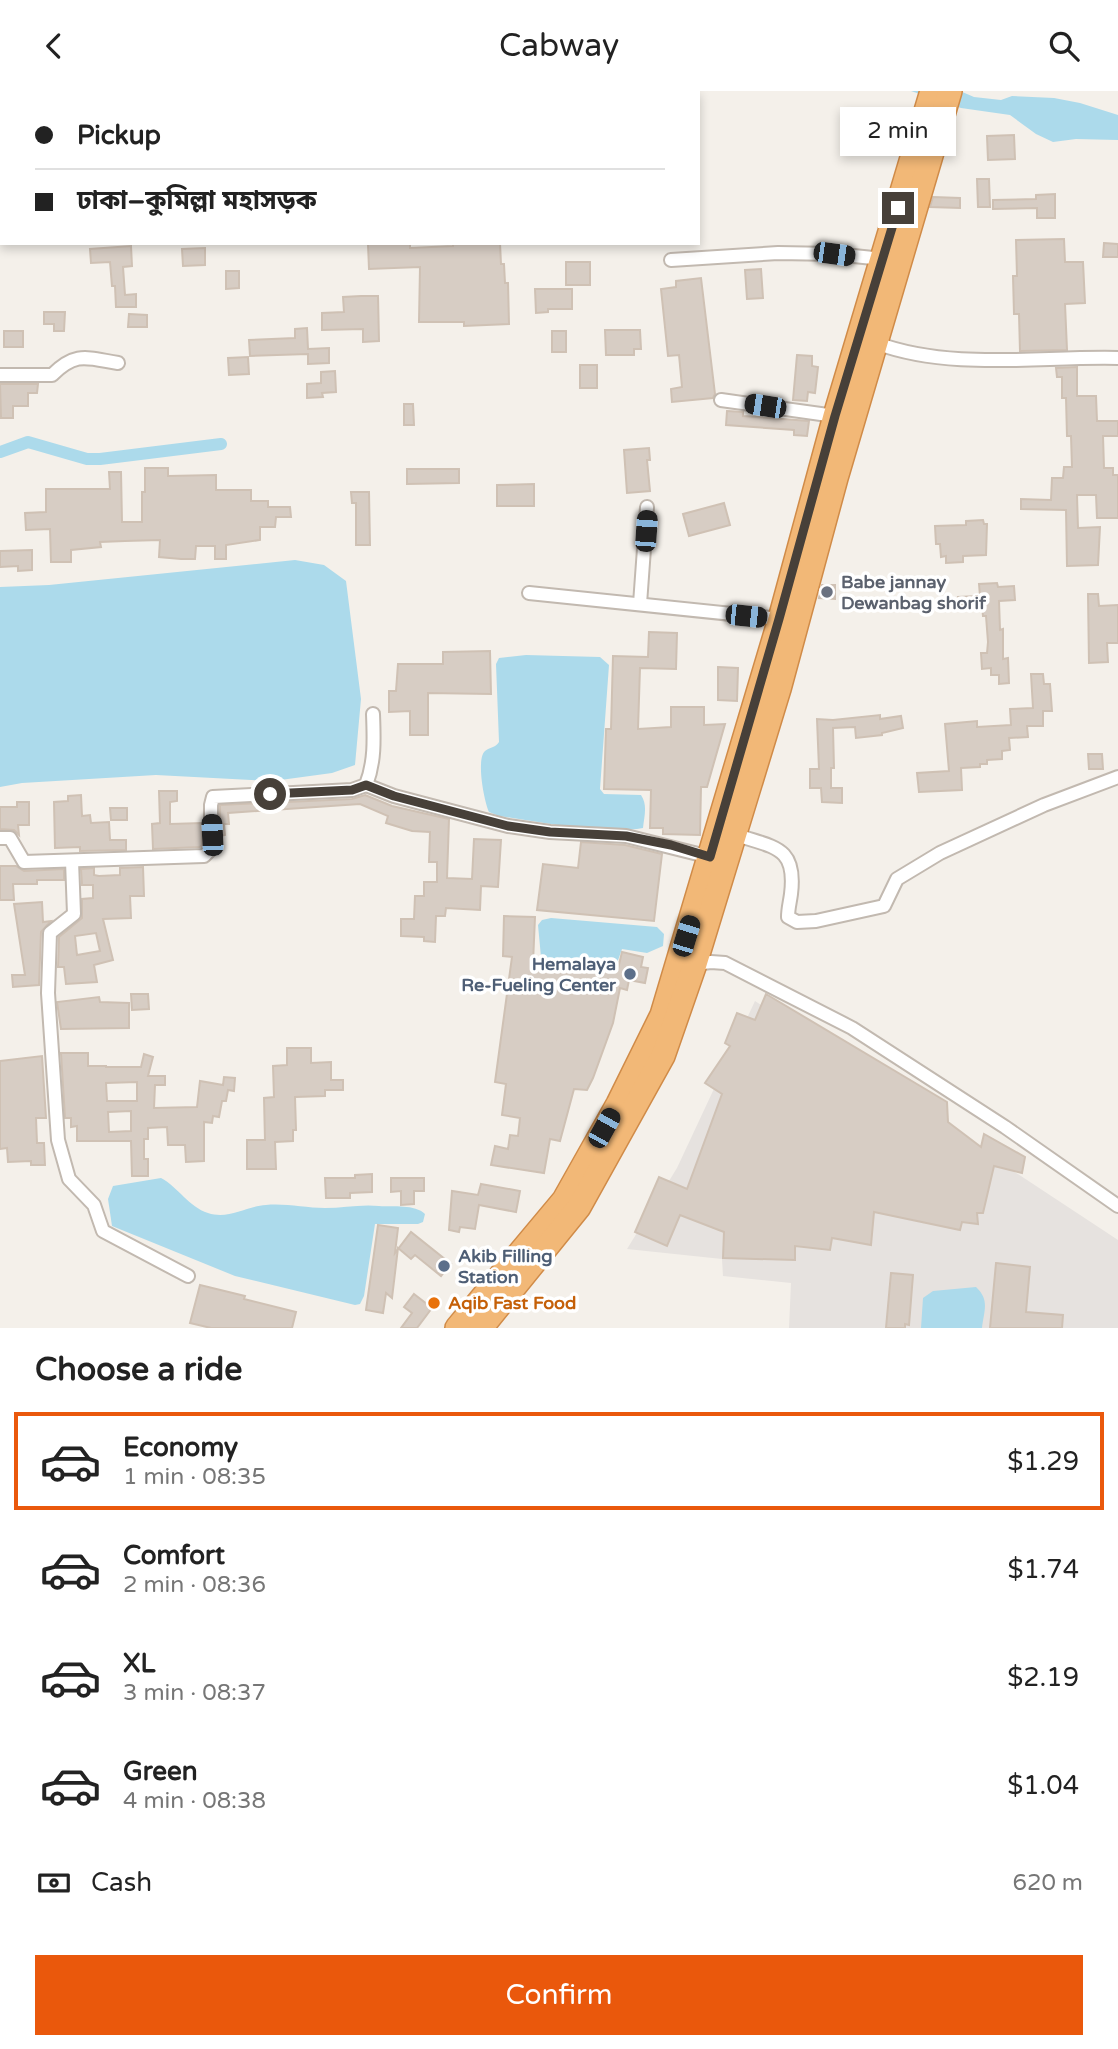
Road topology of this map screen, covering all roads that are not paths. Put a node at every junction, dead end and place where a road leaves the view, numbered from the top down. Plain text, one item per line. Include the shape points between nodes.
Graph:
1 (932, 91) edge
2 (950, 91) edge
3 (929, 133) junction
4 (883, 259) junction
5 (671, 260) dead end
6 (876, 343) junction
7 (1118, 358) edge
8 (118, 363) dead end
9 (0, 375) edge
10 (721, 400) dead end
11 (835, 416) junction
12 (647, 507) dead end
13 (529, 593) dead end
14 (640, 604) junction
15 (779, 619) junction
16 (373, 714) dead end
17 (1118, 777) edge
18 (366, 785) junction
19 (734, 834) junction
20 (0, 838) edge
21 (710, 857) junction
22 (72, 861) junction
23 (695, 964) junction
24 (1118, 1206) edge
25 (188, 1276) dead end
26 (457, 1328) edge
27 (481, 1328) edge

1 - 3 highway
2 - 3 highway
3 - 4 highway
3 - 6 highway
4 - 5 street via 788,253
4 - 11 highway
6 - 7 street via 951,358
6 - 19 highway
8 - 9 street via 79,356 52,375
10 - 11 street
11 - 15 highway
12 - 14 street
13 - 14 street
14 - 15 street
15 - 21 highway
16 - 18 street via 374,754
17 - 19 street via 1020,815 940,853 897,879 884,906 816,921 797,922 788,917 792,864 786,856
18 - 21 street via 508,826 626,836
18 - 22 street via 352,790 213,797 211,849 204,856
19 - 23 highway
20 - 22 street via 10,838 24,862
21 - 26 highway via 662,1016 618,1104 564,1200
22 - 25 street via 74,914 50,933 48,955 56,1127 62,1161 69,1179 94,1205 103,1231
23 - 24 street via 725,963 852,1028
23 - 27 highway via 663,1056 579,1207

